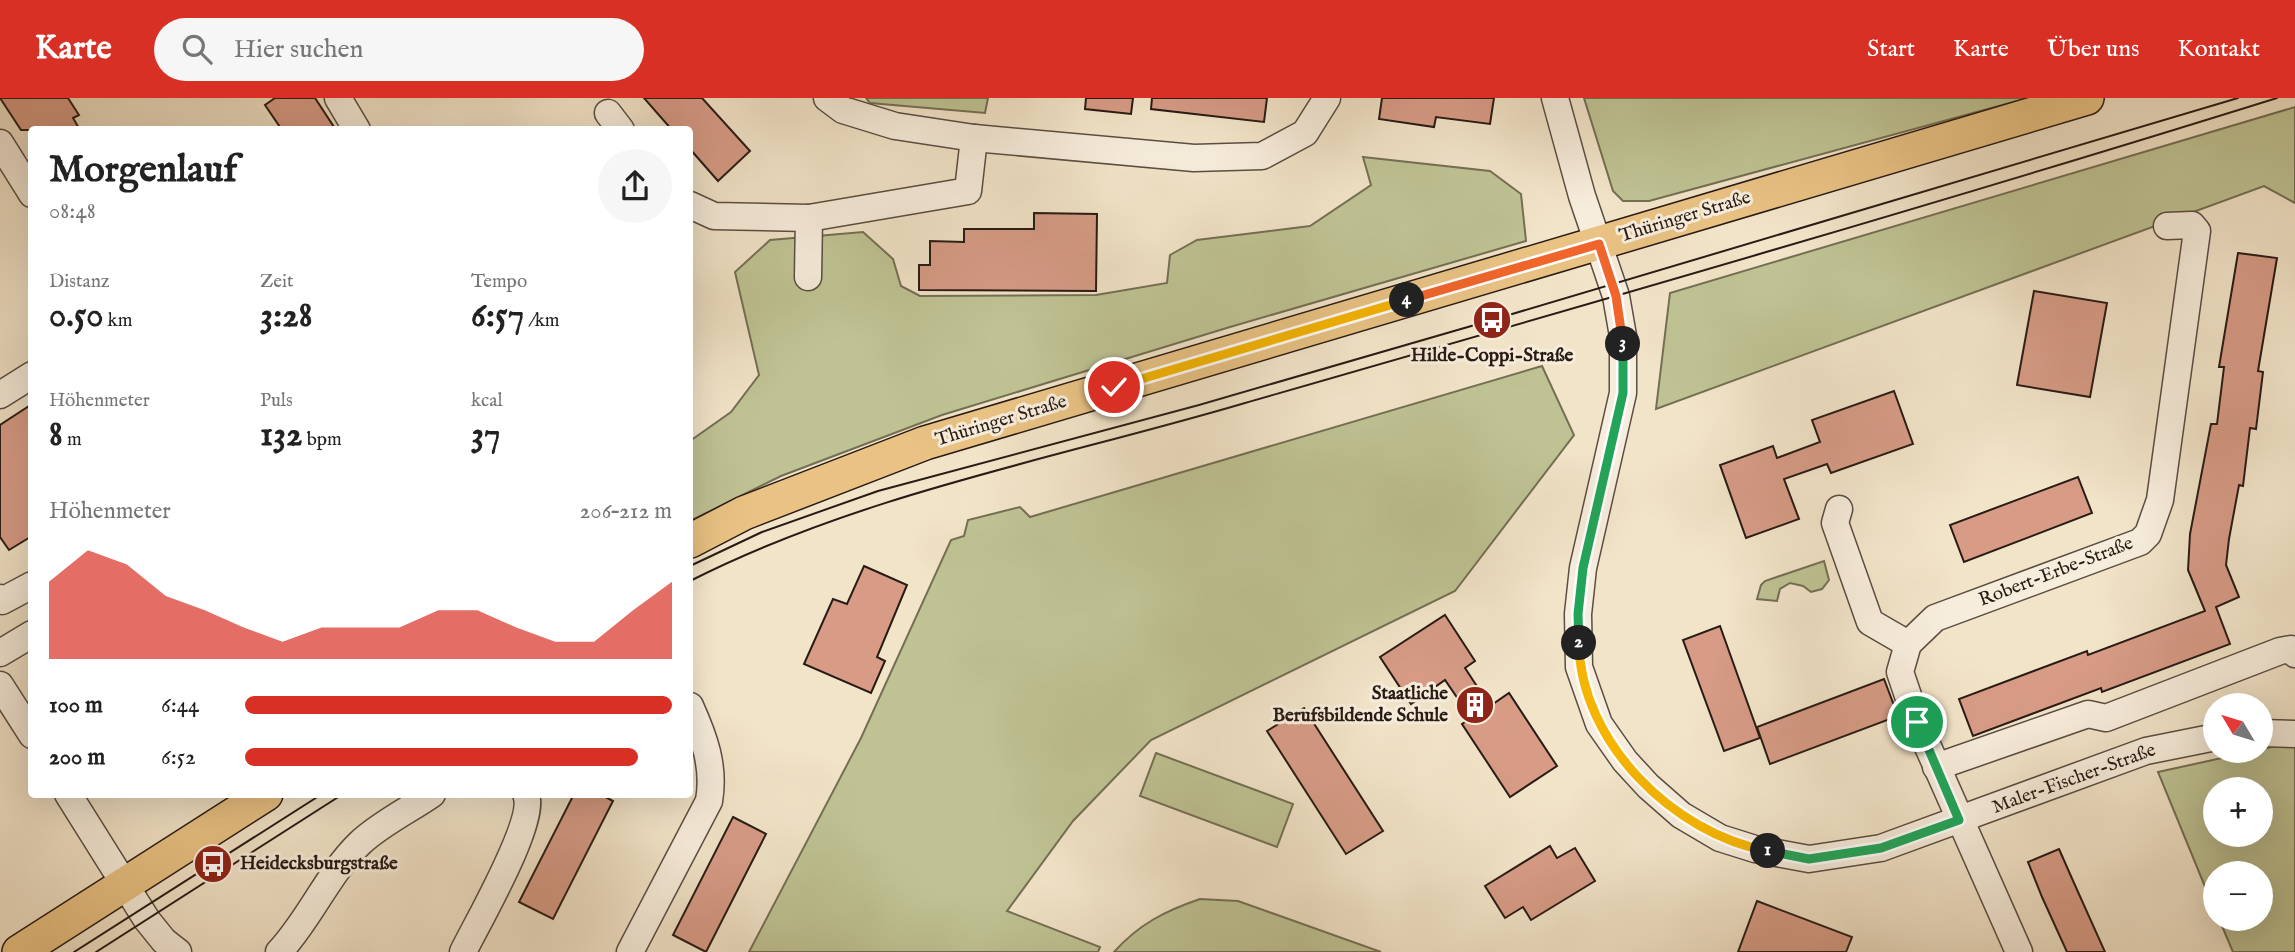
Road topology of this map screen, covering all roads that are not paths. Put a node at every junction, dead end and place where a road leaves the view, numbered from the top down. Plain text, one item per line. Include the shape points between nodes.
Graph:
1 (338, 98) edge
2 (827, 98) edge
3 (1328, 98) edge
4 (1555, 98) edge
5 (2087, 98) edge
6 (355, 126) edge
7 (974, 138) junction
8 (0, 143) edge
9 (28, 188) edge
10 (693, 206) edge
11 (808, 218) junction
12 (2167, 226) dead end
13 (1599, 244) junction
14 (808, 277) dead end
15 (28, 378) edge
16 (0, 395) edge
17 (1839, 509) dead end
18 (693, 539) edge
19 (28, 586) edge
20 (0, 598) edge
21 (28, 636) edge
22 (1908, 644) junction
23 (0, 653) edge
24 (2295, 654) edge
25 (0, 685) edge
26 (693, 713) edge
27 (28, 729) edge
28 (2273, 733) edge
29 (2295, 734) edge
30 (2203, 740) edge
31 (1936, 767) junction
32 (70, 798) edge
33 (260, 798) edge
34 (426, 798) edge
35 (528, 798) edge
36 (1959, 820) junction
37 (125, 886) junction
38 (19, 952) edge
39 (178, 952) edge
40 (279, 952) edge
41 (463, 952) edge
42 (630, 952) edge
43 (2019, 952) edge

1 - 6 street
2 - 7 street via 844,110 895,126
3 - 7 street via 1305,133 1262,156 1194,158
4 - 13 street
5 - 13 main road, Thüringer Straße
7 - 11 street via 968,191
8 - 9 street
10 - 11 street via 715,216
11 - 14 street
12 - 22 street, Robert-Erbe-Straße via 2192,225 2197,231 2160,500 2148,534 2140,542 1935,618
13 - 18 main road, Thüringer Straße via 925,443 744,513
13 - 36 street, Maler-Fischer-Straße via 1623,336 1623,393 1583,568 1578,614 1579,667 1599,724 1625,761 1681,815 1720,838 1755,849 1809,859 1881,848
15 - 16 street
17 - 22 street via 1835,523 1870,622
19 - 20 street via 2,601
21 - 23 street
22 - 31 street via 1900,673
24 - 31 street via 2291,649 2280,650 2106,718 2088,715
25 - 27 street
26 - 42 street via 706,741 712,783 709,801
28 - 29 street
30 - 36 street, Maler-Fischer-Straße via 2146,751
31 - 36 street
32 - 37 street
33 - 37 main road
34 - 40 street via 361,842
35 - 41 street via 520,836
36 - 43 street
37 - 38 main road
37 - 39 street via 156,933

